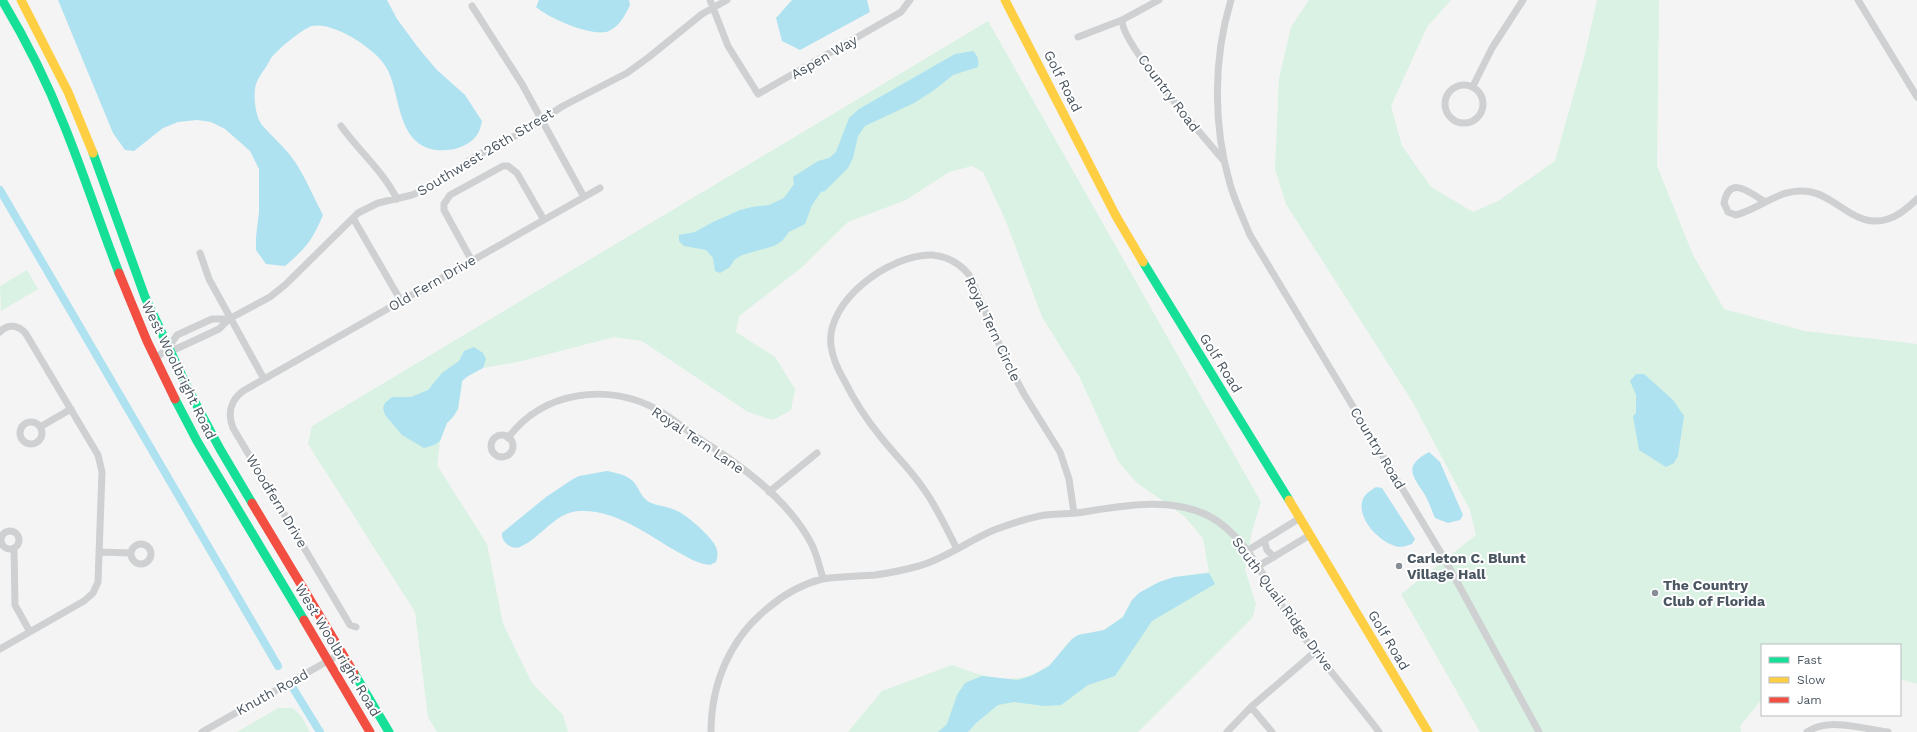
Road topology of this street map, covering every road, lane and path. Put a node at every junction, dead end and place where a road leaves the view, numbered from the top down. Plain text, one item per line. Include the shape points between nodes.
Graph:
1 (2, 0) edge
2 (21, 0) edge
3 (726, 0) edge
4 (910, 0) edge
5 (1005, 0) edge
6 (1159, 0) edge
7 (1231, 0) edge
8 (1523, 0) edge
9 (1858, 0) edge
10 (712, 3) edge
11 (472, 6) dead end
12 (1122, 20) junction
13 (1078, 37) dead end
14 (1472, 86) junction
15 (1917, 97) edge
16 (541, 120) junction
17 (341, 126) dead end
18 (1224, 161) junction
19 (600, 188) dead end
20 (584, 197) junction
21 (397, 199) junction
22 (1917, 199) edge
23 (1764, 201) junction
24 (353, 218) junction
25 (544, 220) junction
26 (200, 253) dead end
27 (472, 261) junction
28 (401, 301) junction
29 (229, 319) junction
30 (0, 332) edge
31 (168, 348) junction
32 (155, 358) junction
33 (264, 379) junction
34 (71, 409) junction
35 (40, 427) dead end
36 (508, 438) dead end
37 (817, 452) dead end
38 (769, 492) junction
39 (1074, 513) junction
40 (1300, 518) junction
41 (1310, 535) junction
42 (1264, 540) junction
43 (14, 548) dead end
44 (957, 549) junction
45 (1247, 550) junction
46 (99, 552) junction
47 (131, 553) dead end
48 (1274, 557) junction
49 (1257, 567) junction
50 (823, 579) junction
51 (356, 627) dead end
52 (30, 632) junction
53 (0, 649) edge
54 (1314, 652) junction
55 (342, 653) junction
56 (328, 661) junction
57 (1251, 707) junction
58 (202, 732) edge
59 (370, 732) edge
60 (389, 732) edge
61 (711, 732) edge
62 (1227, 732) edge
63 (1272, 732) edge
64 (1380, 732) edge
65 (1428, 732) edge
66 (1539, 732) edge
67 (1807, 732) edge
68 (1888, 732) edge

1 - 32 main road, West Woolbright Road via 56,106 76,154 120,278
2 - 31 main road, West Woolbright Road via 68,92 139,280
3 - 10 street, Southwest 26th Street
4 - 10 street, Aspen Way via 901,12 758,94 728,46
5 - 40 main road, Golf Road via 1116,216
6 - 12 street
7 - 18 street, Country Road via 1223,30 1218,79 1219,128
8 - 14 street via 1492,48
9 - 15 street
10 - 16 street, Southwest 26th Street via 627,73
11 - 16 street via 511,65
12 - 13 street
12 - 18 street, Country Road via 1122,26 1168,94
14 - 14 street via 1458,86 1447,96 1446,110 1456,121 1471,122 1482,112 1482,97
16 - 20 street
16 - 21 street, Southwest 26th Street via 478,155 430,188
17 - 21 street via 388,181
18 - 66 street, Country Road via 1230,186 1250,235 1444,558
19 - 20 street, Old Fern Drive
20 - 25 street, Old Fern Drive
21 - 24 street, Southwest 26th Street via 368,207
22 - 23 street via 1904,212 1884,221 1863,219 1811,192 1786,192
23 - 23 street via 1736,215 1728,212 1724,202 1727,194 1736,188 1746,189
24 - 28 street
24 - 29 street, Southwest 26th Street via 285,285 259,304
25 - 27 street, Old Fern Drive
25 - 27 street via 517,173 508,166 503,166 450,195 444,204 444,210
26 - 29 street
27 - 28 street, Old Fern Drive
28 - 33 street, Old Fern Drive
29 - 31 street, Southwest 26th Street via 219,329 176,349
29 - 31 street, Southwest 26th Street via 212,318 177,335
29 - 33 street
30 - 34 street via 13,326 23,330
31 - 32 street, Southwest 26th Street
31 - 55 main road, West Woolbright Road via 213,436
32 - 56 main road, West Woolbright Road via 197,441
33 - 51 street, Woodfern Drive via 235,399 230,410 231,422 350,625
34 - 35 street
34 - 46 street via 102,466
36 - 38 street, Royal Tern Lane via 540,408 559,399 594,393 614,395 632,399 658,410 738,464
37 - 38 street
38 - 50 street, Royal Tern Lane via 809,539
39 - 44 street, South Quail Ridge Drive via 1044,515 1017,522 994,530
39 - 44 street, Royal Tern Circle via 1069,479 1060,452 1006,360 970,276 962,267 942,257 930,255 907,260 875,275 853,293 835,319 831,346 838,370 862,412 923,487
39 - 45 street, South Quail Ridge Drive via 1127,506 1182,507 1195,510 1220,523
40 - 41 main road, Golf Road
40 - 42 street
41 - 48 street
41 - 65 main road, Golf Road
42 - 45 street
42 - 48 street via 1267,550
43 - 52 street via 15,605
44 - 50 street, South Quail Ridge Drive via 942,558 899,571
45 - 49 street, South Quail Ridge Drive
46 - 47 street
46 - 52 street via 98,582 93,593 84,601
48 - 49 street
49 - 54 street, South Quail Ridge Drive
50 - 61 street, South Quail Ridge Drive via 781,598 754,620 740,637 727,658 713,701
52 - 53 street
54 - 57 street
54 - 64 street, South Quail Ridge Drive
55 - 56 street, Knuth Road
55 - 60 main road, West Woolbright Road
56 - 58 street, Knuth Road
56 - 59 main road, West Woolbright Road
57 - 62 street
57 - 63 street
67 - 68 street via 1814,728 1848,726

